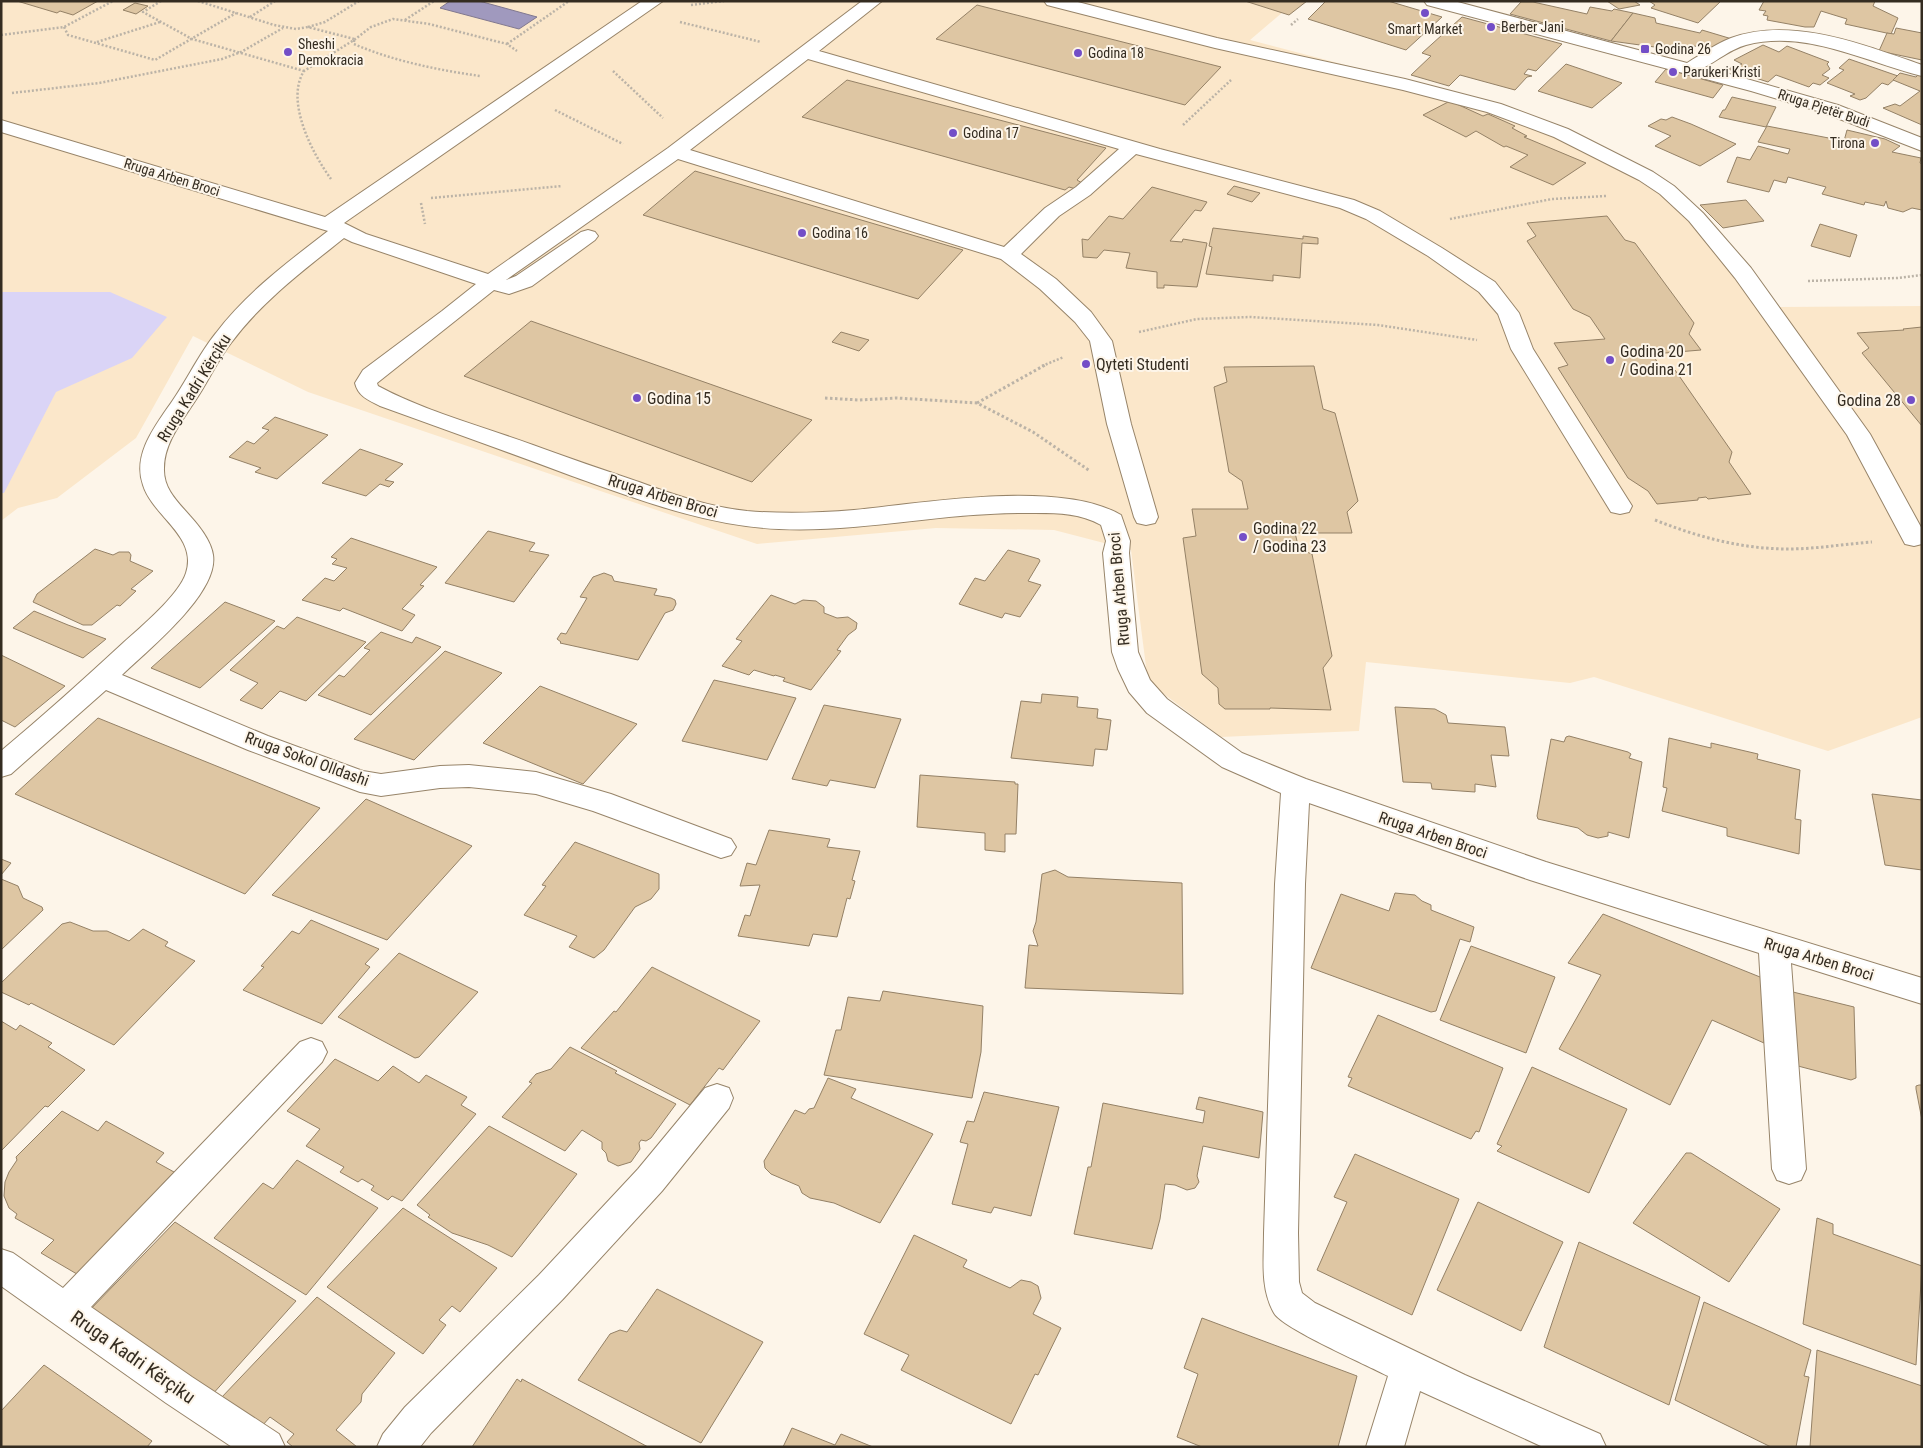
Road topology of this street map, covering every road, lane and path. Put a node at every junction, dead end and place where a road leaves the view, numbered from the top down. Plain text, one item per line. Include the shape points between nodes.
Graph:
1 (113, 1) edge
2 (161, 1) edge
3 (198, 1) edge
4 (275, 1) edge
5 (358, 1) edge
6 (434, 1) edge
7 (569, 1) edge
8 (1053, 1) edge
9 (1433, 1) edge
10 (1502, 1) edge
11 (881, 4) edge
12 (646, 6) edge
13 (236, 13) junction
14 (1484, 15) junction
15 (249, 18) junction
16 (405, 20) junction
17 (161, 22) junction
18 (64, 27) junction
19 (308, 27) junction
20 (284, 28) junction
21 (1, 35) edge
22 (192, 39) junction
23 (354, 40) junction
24 (96, 43) junction
25 (507, 44) junction
26 (241, 52) junction
27 (1258, 53) junction
28 (574, 55) junction
29 (519, 56) dead end
30 (814, 56) junction
31 (1690, 69) junction
32 (304, 71) junction
33 (1922, 71) edge
34 (520, 92) junction
35 (10, 93) dead end
36 (666, 121) dead end
37 (1, 126) edge
38 (1177, 131) dead end
39 (1922, 145) edge
40 (630, 147) dead end
41 (1133, 147) junction
42 (434, 152) junction
43 (675, 152) junction
44 (695, 158) junction
45 (564, 186) dead end
46 (652, 190) dead end
47 (1667, 190) junction
48 (421, 199) junction
49 (339, 221) junction
50 (1387, 223) junction
51 (604, 224) dead end
52 (451, 254) junction
53 (1008, 255) junction
54 (1922, 275) edge
55 (497, 277) junction
56 (1808, 281) dead end
57 (1101, 341) junction
58 (1522, 349) junction
59 (825, 398) dead end
60 (977, 403) junction
61 (1140, 496) junction
62 (1620, 506) joint
63 (1146, 517) dead end
64 (1914, 538) joint
65 (102, 677) junction
66 (1, 767) edge
67 (1296, 787) junction
68 (721, 847) dead end
69 (1774, 946) junction
70 (1922, 991) edge
71 (311, 1052) dead end
72 (717, 1098) dead end
73 (1789, 1169) dead end
74 (1, 1265) edge
75 (65, 1310) junction
76 (1408, 1368) junction
77 (266, 1447) edge
78 (396, 1447) edge
79 (1385, 1447) edge
80 (1587, 1447) edge

1 - 18 path
2 - 17 path via 143,12
3 - 13 path
4 - 15 path
5 - 19 path via 325,22
6 - 16 path
7 - 25 path
8 - 27 street
9 - 14 street, Rruga Pjetër Budi
10 - 14 street
11 - 30 street
12 - 28 street, Rruga Kadri Kërçiku
12 - 30 path
13 - 15 path
13 - 22 path
14 - 31 street, Rruga Pjetër Budi
15 - 20 path
16 - 23 path via 380,23
16 - 25 path
17 - 22 path
17 - 24 path
18 - 21 path
18 - 24 path via 68,35
19 - 20 path
19 - 23 path
20 - 26 path
22 - 24 path via 156,60
22 - 26 path
23 - 32 path
23 - 34 path via 354,44 372,52 451,72 484,76
25 - 29 path
26 - 32 path
26 - 35 path via 209,62 123,79
27 - 38 path
27 - 47 street via 1443,94 1511,113 1613,157
28 - 34 street, Rruga Kadri Kërçiku
28 - 36 path via 605,64
30 - 41 street
30 - 43 street
30 - 44 street
31 - 33 street via 1741,40 1766,36 1838,45
31 - 39 street, Rruga Pjetër Budi via 1831,109
32 - 49 path via 296,88 302,118 316,157 334,184 340,201
34 - 40 path
34 - 42 street, Rruga Kadri Kërçiku
37 - 49 street, Rruga Arben Broci
41 - 50 street via 1339,202
41 - 53 street via 1083,191 1052,212
42 - 48 path via 424,170
42 - 49 street, Rruga Kadri Kërçiku
43 - 44 street
43 - 55 street
44 - 46 street
44 - 53 street
45 - 48 path
47 - 50 path via 1552,199 1447,219
47 - 64 street via 1728,252 1793,342 1858,434
48 - 52 path via 426,228
49 - 52 street, Rruga Arben Broci
49 - 55 street, Rruga Arben Broci via 358,238
49 - 65 street, Rruga Kadri Kërçiku via 239,319 218,346 165,432 154,456 152,477 166,506 194,538 201,566 190,590
50 - 58 street via 1487,287 1508,313
51 - 55 street, Rruga Arben Broci via 524,281 509,288
52 - 55 street, Rruga Arben Broci
53 - 57 street via 1048,284 1083,317
54 - 56 path
55 - 67 street, Rruga Arben Broci via 371,374 366,383 368,390 388,401 602,478 689,508 722,515 779,520 816,519 1003,504 1095,512 1112,521 1118,541 1118,586 1125,652 1139,685 1158,706 1232,760
57 - 58 path via 1184,321 1240,316 1365,324 1446,334
57 - 60 path via 1045,365
57 - 61 street via 1119,424
58 - 62 street
59 - 60 path
60 - 61 path via 1034,432 1082,467
61 - 63 street
62 - 64 path via 1702,537 1772,548
65 - 66 street, Rruga Kadri Kërçiku
65 - 68 street, Rruga Sokol Olldashi via 360,781 381,785 469,776 536,783 601,802
67 - 69 street, Rruga Arben Broci via 1532,870
67 - 76 street via 1290,884 1281,1282 1287,1303 1294,1310
69 - 70 street, Rruga Arben Broci
69 - 73 street
71 - 75 street
72 - 78 street via 650,1180 551,1287 418,1420
74 - 75 street, Rruga Kadri Kërçiku
75 - 77 street, Rruga Kadri Kërçiku
76 - 79 street
76 - 80 street

